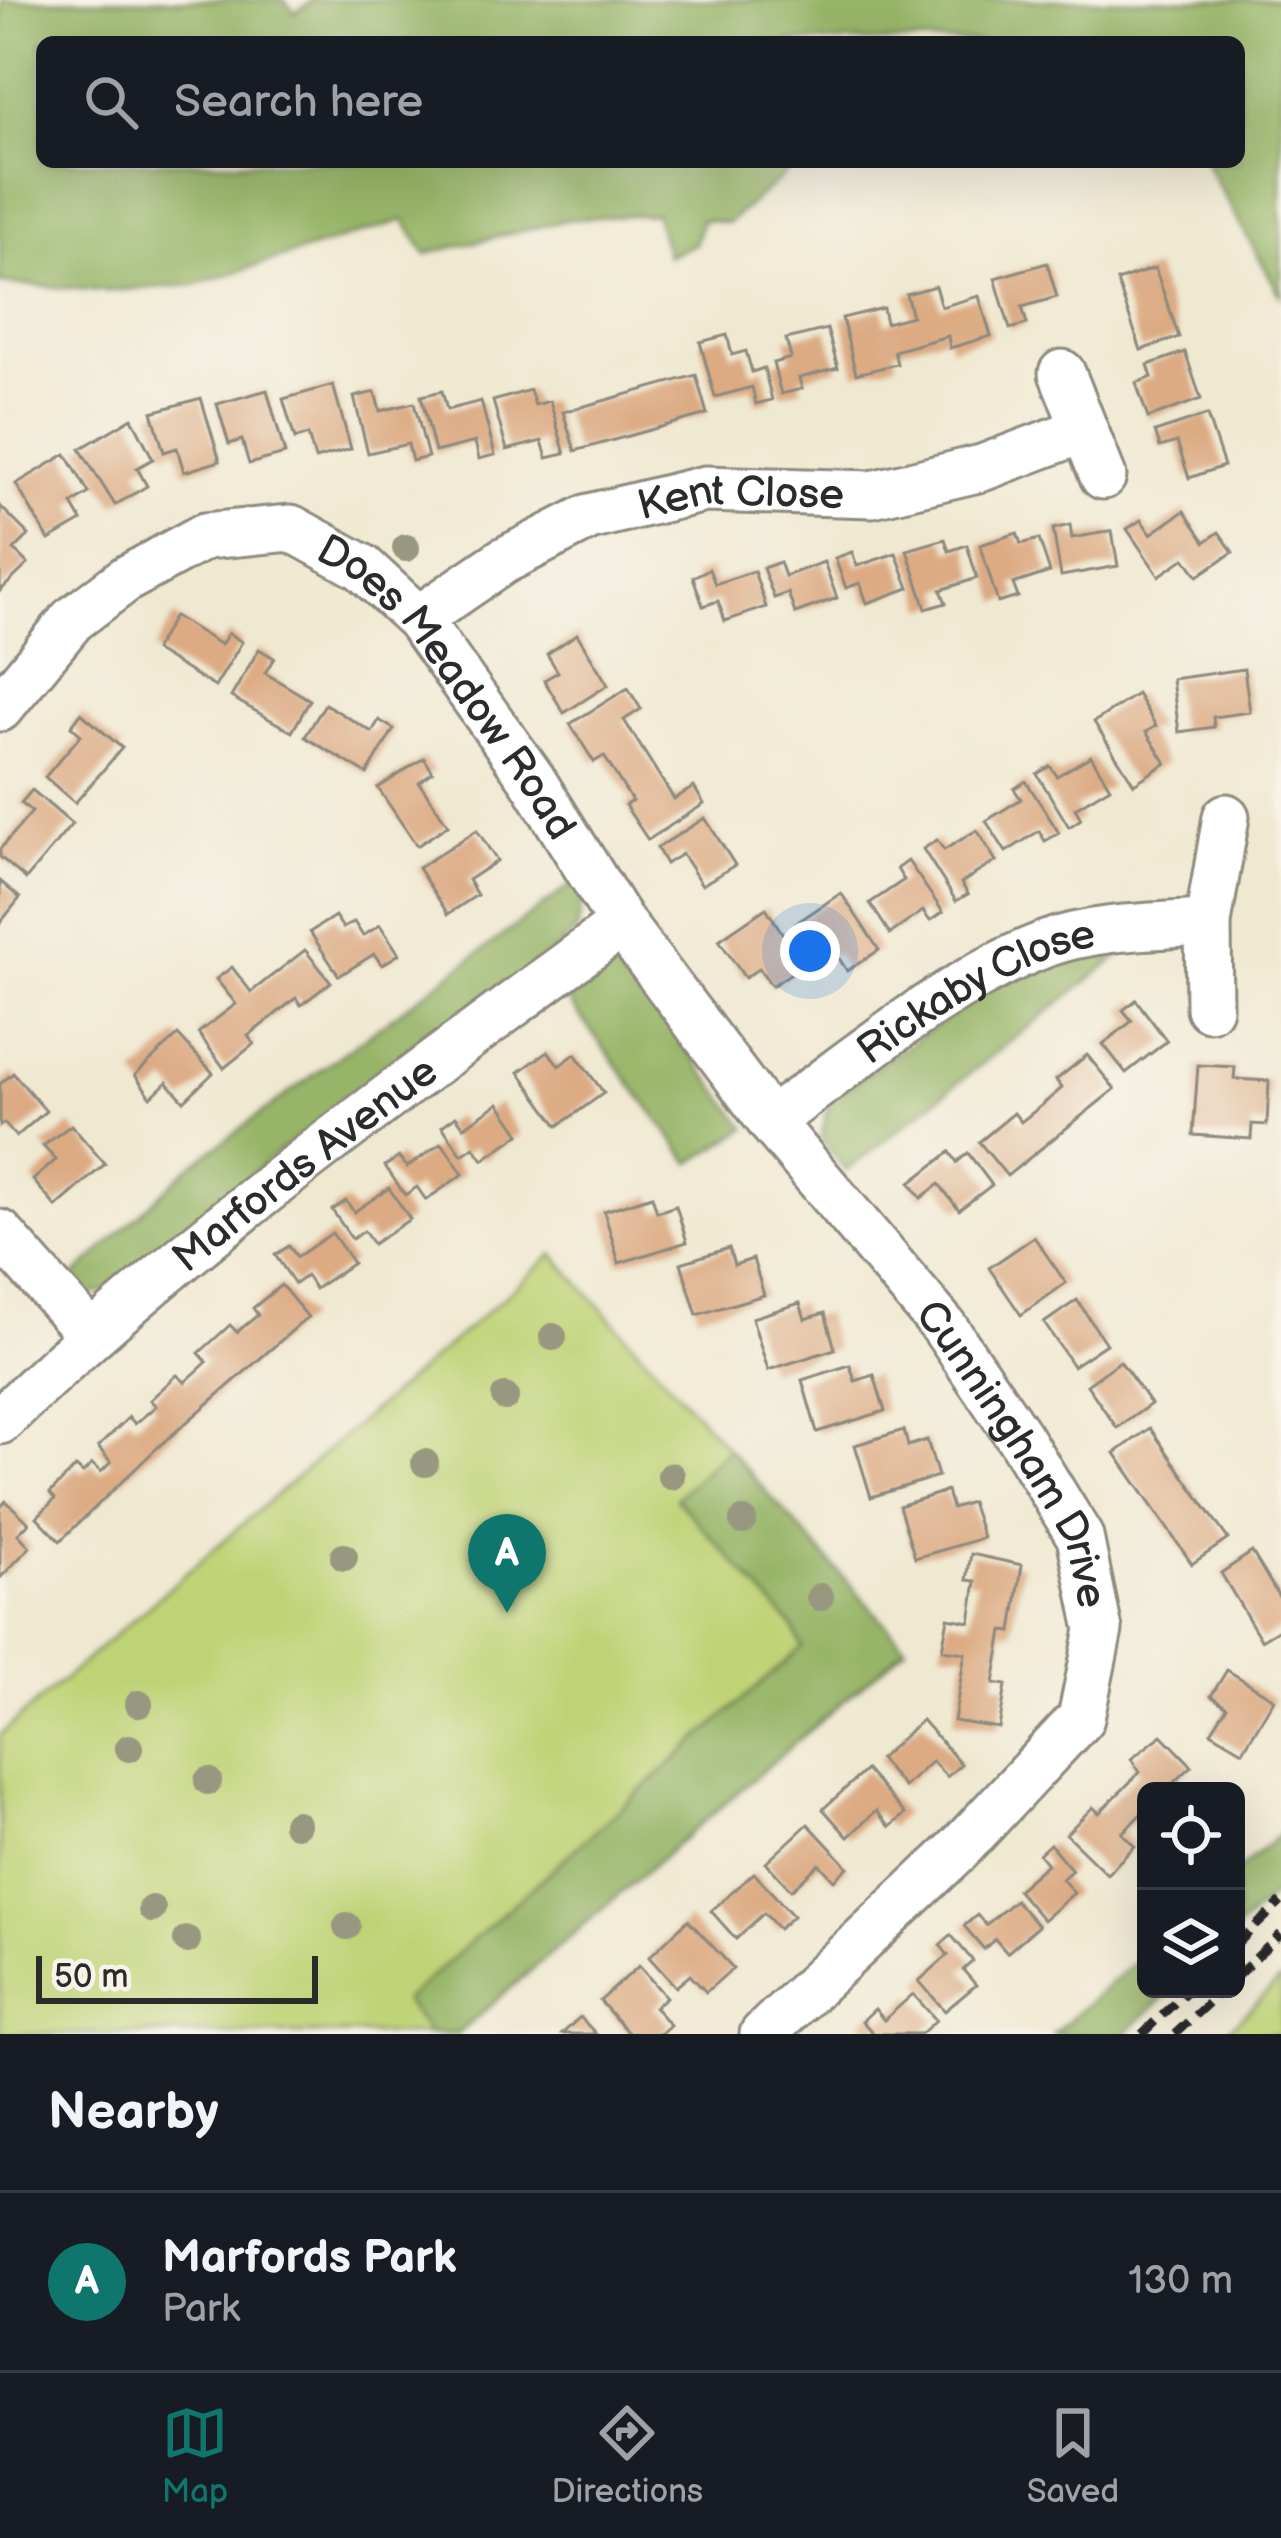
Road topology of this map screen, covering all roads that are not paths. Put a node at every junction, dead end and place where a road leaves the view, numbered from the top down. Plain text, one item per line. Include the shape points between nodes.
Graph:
1 (1062, 373) dead end
2 (1083, 430) junction
3 (1103, 476) dead end
4 (418, 620) junction
5 (0, 708) edge
6 (1226, 817) dead end
7 (1208, 923) junction
8 (622, 924) junction
9 (1209, 1008) dead end
10 (770, 1121) junction
11 (0, 1233) edge
12 (90, 1334) junction
13 (0, 1420) edge
14 (763, 2034) edge

1 - 2 street
2 - 3 street
2 - 4 street, Kent Close via 982,468 872,494 705,488 589,517 503,561
4 - 5 street, Does Meadow Road via 362,567 291,528 205,536 126,578 72,620
4 - 8 street, Does Meadow Road via 532,779
6 - 7 street
7 - 9 street
7 - 10 street, Rickaby Close via 1120,928 1045,944 952,992
8 - 10 street, Cunningham Drive
8 - 12 street, Marfords Avenue via 293,1165
10 - 14 street, Cunningham Drive via 944,1327 1019,1437 1080,1537 1099,1630 1081,1718 957,1851
11 - 12 street
12 - 13 street, Marfords Avenue

